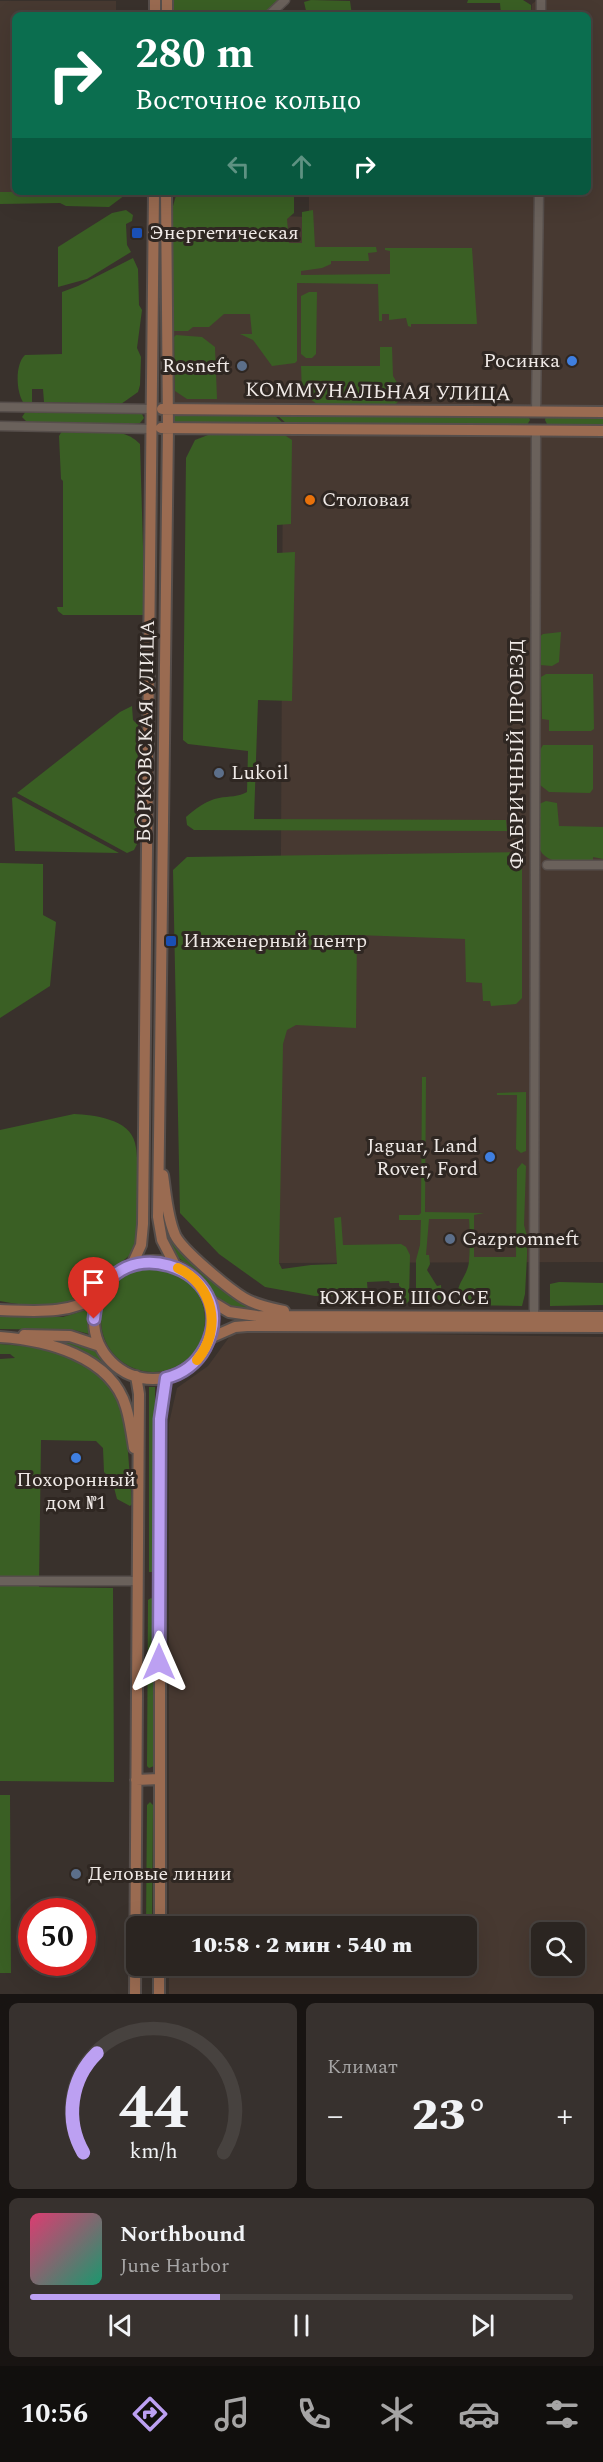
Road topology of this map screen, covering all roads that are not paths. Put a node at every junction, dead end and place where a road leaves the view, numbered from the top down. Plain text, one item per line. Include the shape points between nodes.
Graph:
1 (285, 0) edge
2 (272, 12) edge
3 (154, 195) edge
4 (166, 195) edge
5 (539, 195) edge
6 (0, 407) edge
7 (152, 409) junction
8 (168, 409) junction
9 (536, 412) junction
10 (603, 412) edge
11 (0, 426) edge
12 (168, 428) junction
13 (152, 429) junction
14 (536, 430) junction
15 (603, 431) edge
16 (147, 857) junction
17 (162, 857) junction
18 (547, 865) dead end
19 (603, 865) edge
20 (158, 1140) junction
21 (132, 1265) junction
22 (176, 1267) junction
23 (100, 1295) junction
24 (209, 1300) junction
25 (0, 1311) edge
26 (308, 1316) junction
27 (534, 1317) junction
28 (603, 1317) edge
29 (603, 1327) edge
30 (0, 1336) edge
31 (210, 1338) junction
32 (100, 1346) junction
33 (136, 1376) junction
34 (166, 1378) junction
35 (138, 1477) junction
36 (0, 1581) edge
37 (137, 1581) junction
38 (159, 1779) junction
39 (136, 1780) junction
40 (160, 1916) edge
41 (159, 1976) edge
42 (135, 1994) edge
43 (159, 1994) edge

1 - 2 street
3 - 7 main road, БОРКОВСКАЯ УЛИЦА
4 - 8 main road, БОРКОВСКАЯ УЛИЦА
5 - 9 street, ФАБРИЧНЫЙ ПРОЕЗД
6 - 7 street
7 - 8 main road, КОММУНАЛЬНАЯ УЛИЦА
7 - 13 main road, БОРКОВСКАЯ УЛИЦА
8 - 9 main road, КОММУНАЛЬНАЯ УЛИЦА
8 - 12 main road, БОРКОВСКАЯ УЛИЦА
9 - 10 main road, КОММУНАЛЬНАЯ УЛИЦА
9 - 14 main road, ФАБРИЧНЫЙ ПРОЕЗД
11 - 13 street
12 - 13 main road, КОММУНАЛЬНАЯ УЛИЦА
12 - 14 main road, КОММУНАЛЬНАЯ УЛИЦА
12 - 17 main road, БОРКОВСКАЯ УЛИЦА
13 - 16 main road, БОРКОВСКАЯ УЛИЦА
14 - 15 main road, КОММУНАЛЬНАЯ УЛИЦА
14 - 27 street, ФАБРИЧНЫЙ ПРОЕЗД
16 - 17 main road
16 - 21 main road, БОРКОВСКАЯ УЛИЦА via 143,1224 141,1245
17 - 20 main road, БОРКОВСКАЯ УЛИЦА
18 - 19 street
20 - 22 main road, БОРКОВСКАЯ УЛИЦА via 158,1217 162,1240
20 - 26 main road via 170,1223 176,1238 243,1298 263,1307
21 - 22 main road via 154,1262
21 - 23 main road via 110,1280
22 - 24 main road via 198,1282
23 - 25 main road via 59,1311
23 - 32 main road via 94,1319
24 - 26 main road, ЮЖНОЕ ШОССЕ via 241,1315
24 - 31 main road
26 - 27 main road, ЮЖНОЕ ШОССЕ
27 - 28 main road, ЮЖНОЕ ШОССЕ
29 - 31 main road, ЮЖНОЕ ШОССЕ via 247,1326
30 - 32 main road via 69,1335
30 - 35 main road via 66,1348 113,1383 126,1407
31 - 34 main road via 195,1362
32 - 33 main road via 117,1367
33 - 34 main road
33 - 35 main road
34 - 38 main road via 160,1419
35 - 37 main road
36 - 37 street
37 - 39 main road
38 - 39 main road
38 - 40 main road
39 - 42 main road
41 - 43 main road

